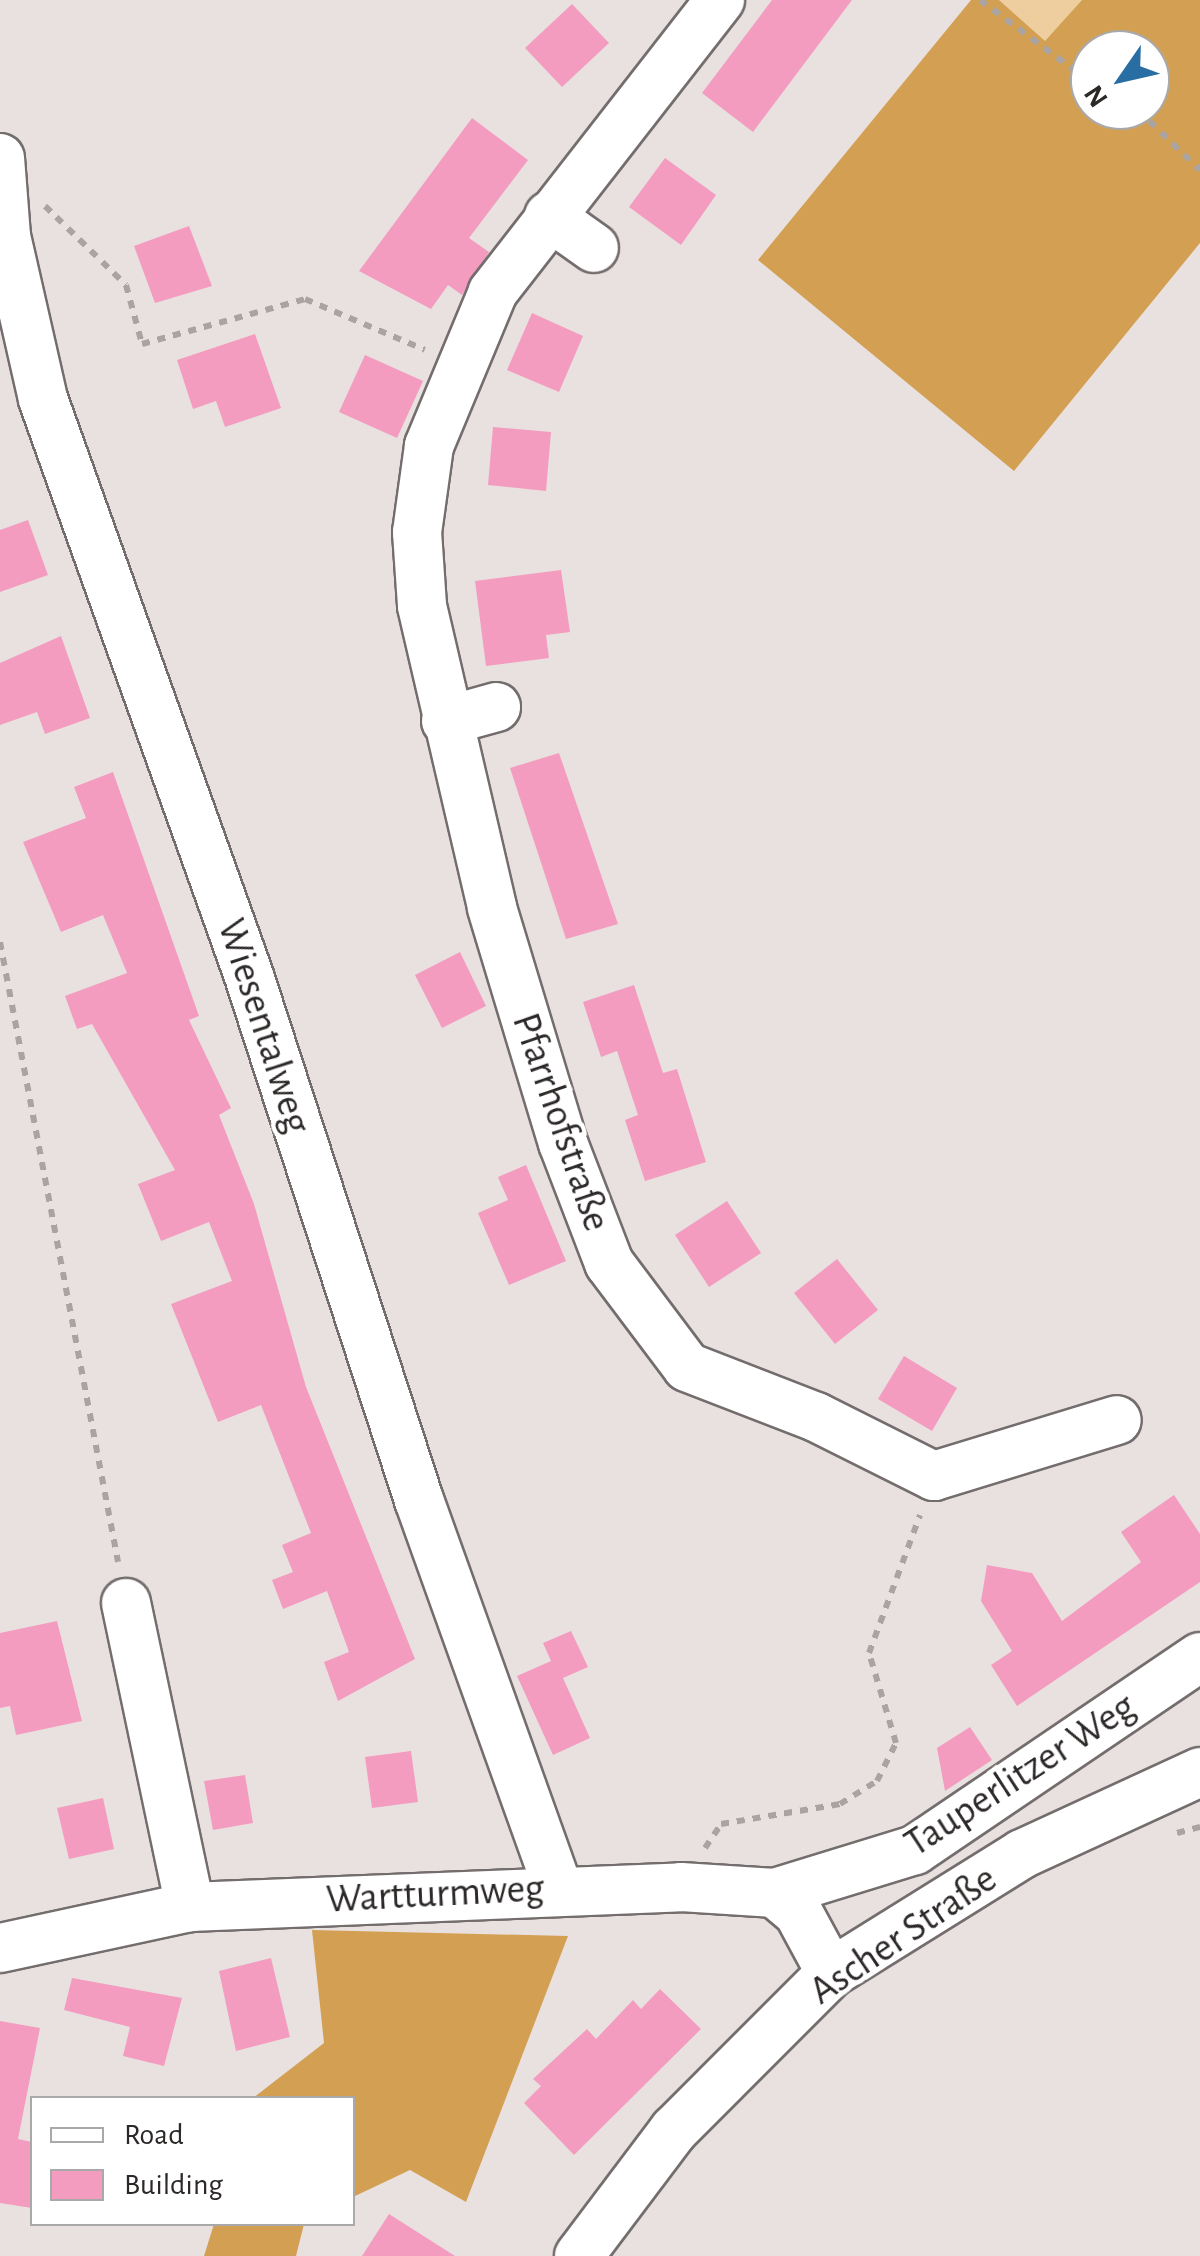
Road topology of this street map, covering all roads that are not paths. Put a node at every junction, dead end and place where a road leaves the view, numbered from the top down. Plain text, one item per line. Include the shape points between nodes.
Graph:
1 (720, 0) edge
2 (2, 167) edge
3 (549, 216) junction
4 (594, 248) dead end
5 (22, 402) edge
6 (496, 707) dead end
7 (446, 720) junction
8 (1117, 1420) dead end
9 (126, 1602) road end
10 (1200, 1657) edge
11 (1200, 1772) edge
12 (558, 1888) junction
13 (775, 1893) junction
14 (190, 1906) junction
15 (0, 1948) edge
16 (831, 1973) junction
17 (579, 2256) edge

1 - 3 street, Pfarrhofstraße
2 - 5 street, Wiesentalweg
3 - 4 street
3 - 7 street, Pfarrhofstraße via 493,292 429,446 417,532 422,606
5 - 12 street, Wiesentalweg via 249,976 419,1500
6 - 7 street
7 - 8 street, Pfarrhofstraße via 547,1089 609,1263 687,1367 816,1417 934,1476
9 - 14 street
10 - 13 street, Tauperlitzer Weg via 915,1850
11 - 16 street, Ascher Straße via 1022,1854
12 - 13 street, Wartturmweg
12 - 14 street, Wartturmweg
13 - 16 street via 798,1912
14 - 15 street, Wartturmweg
16 - 17 street, Ascher Straße via 674,2130

